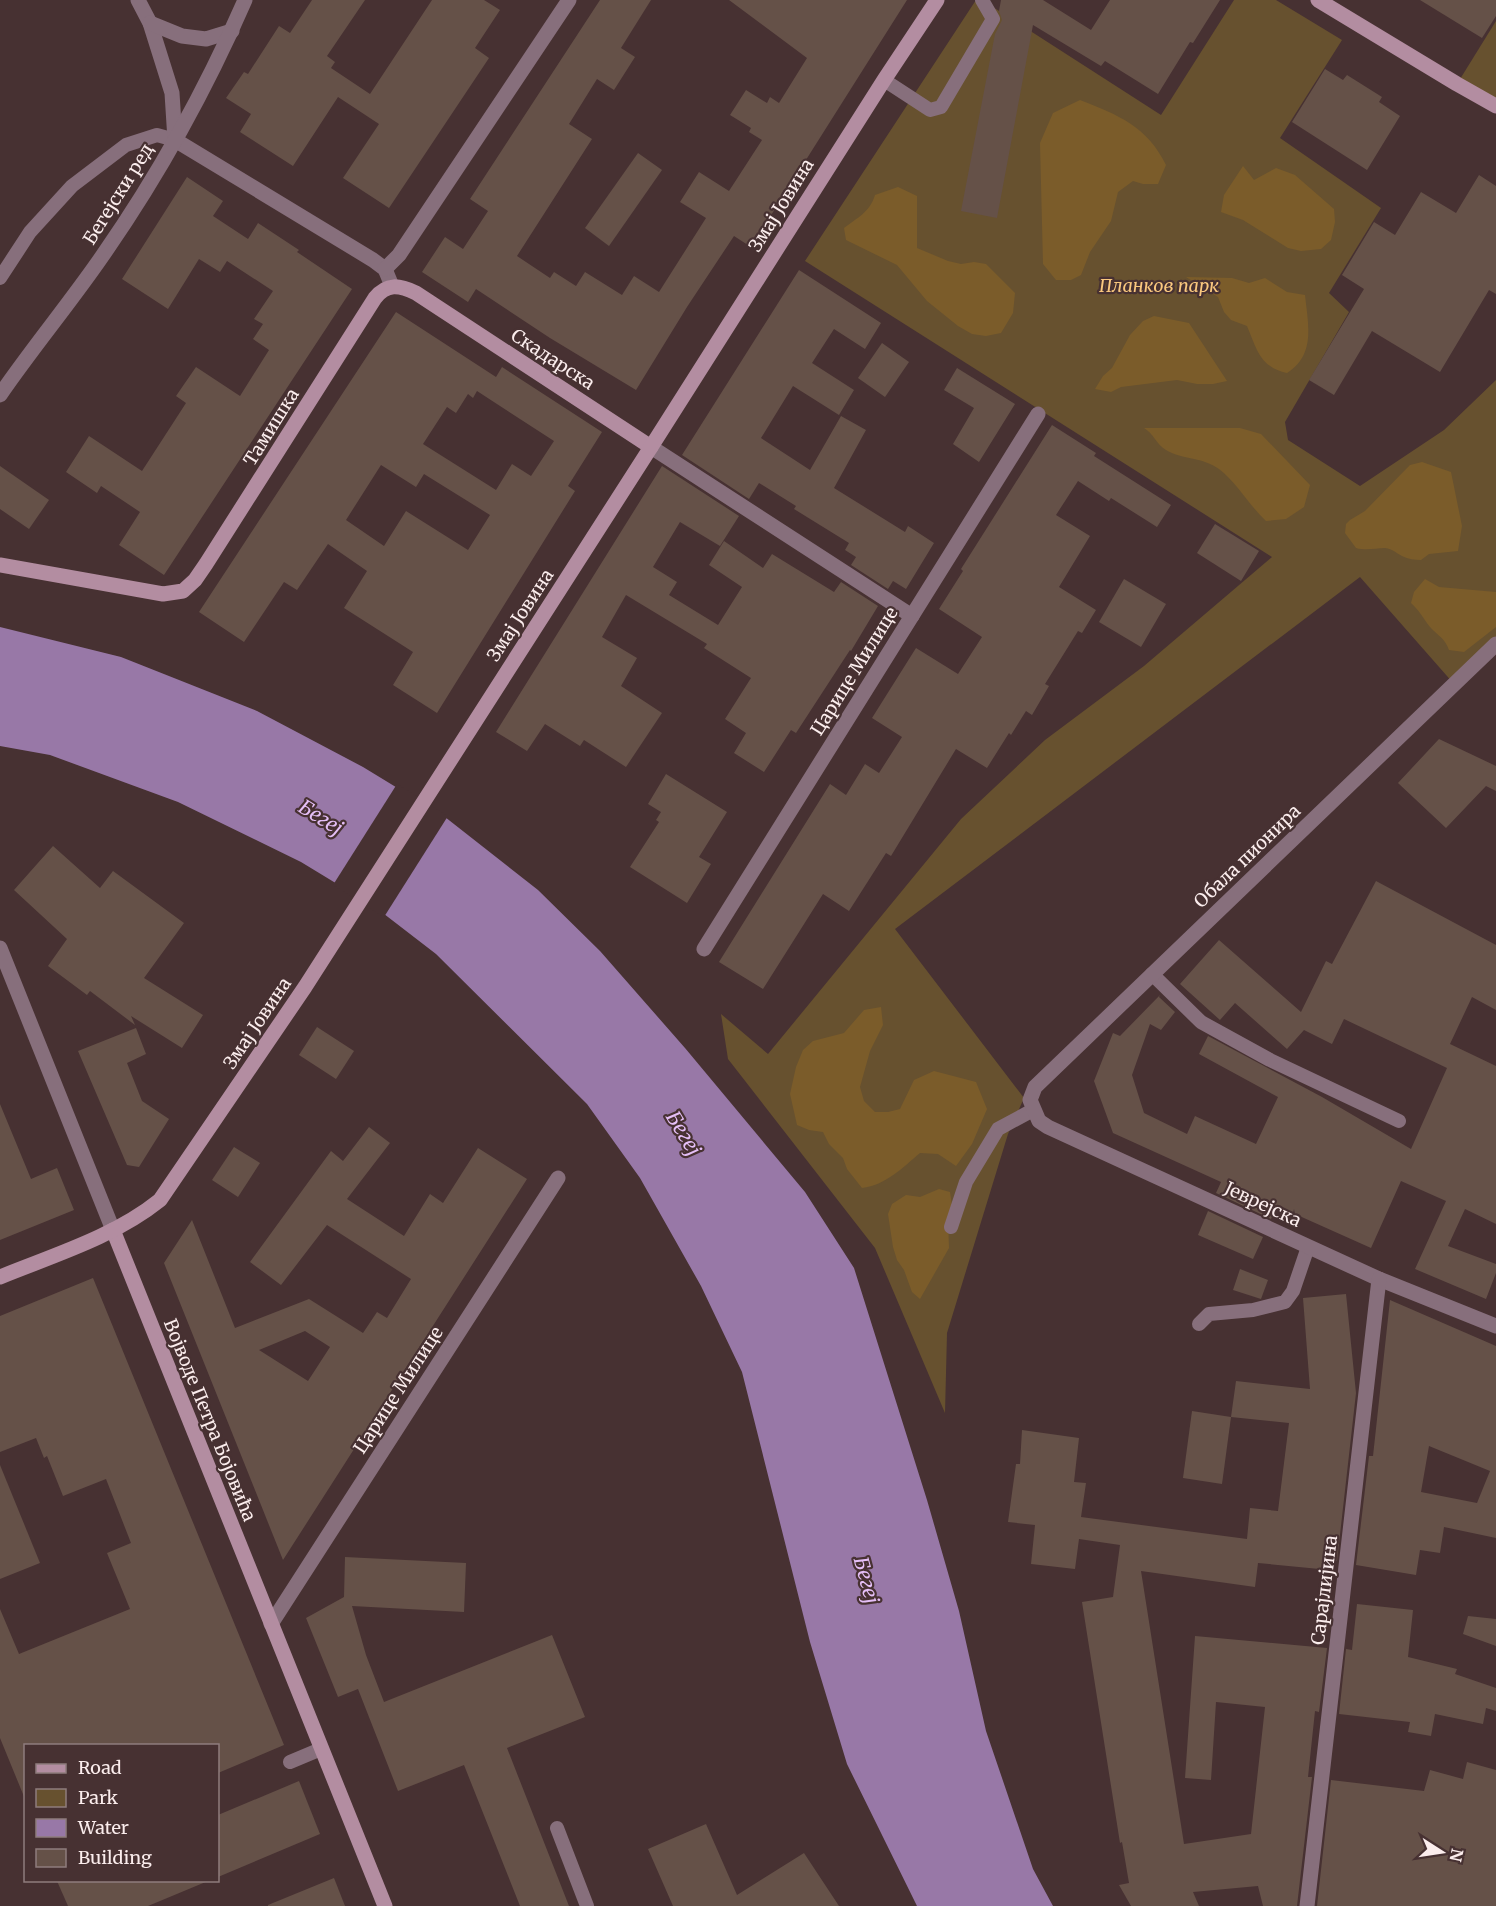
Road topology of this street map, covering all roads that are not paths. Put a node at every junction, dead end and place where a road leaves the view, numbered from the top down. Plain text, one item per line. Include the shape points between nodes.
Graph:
1 (138, 0) edge
2 (245, 0) edge
3 (569, 0) edge
4 (937, 0) edge
5 (982, 0) edge
6 (1318, 0) edge
7 (150, 23) junction
8 (232, 31) junction
9 (884, 80) junction
10 (1496, 106) edge
11 (175, 140) junction
12 (384, 269) junction
13 (0, 278) edge
14 (392, 286) junction
15 (0, 395) edge
16 (1038, 414) dead end
17 (651, 447) junction
18 (0, 565) edge
19 (912, 616) junction
20 (1496, 645) edge
21 (0, 948) edge
22 (704, 949) dead end
23 (1152, 974) junction
24 (1031, 1105) junction
25 (1399, 1122) dead end
26 (558, 1179) dead end
27 (951, 1227) dead end
28 (113, 1230) junction
29 (1308, 1247) junction
30 (0, 1277) edge
31 (1379, 1279) junction
32 (1199, 1324) dead end
33 (1496, 1326) edge
34 (271, 1624) junction
35 (321, 1749) junction
36 (291, 1762) dead end
37 (557, 1828) dead end
38 (385, 1906) edge
39 (587, 1906) edge
40 (1307, 1906) edge

1 - 7 street
2 - 8 street, Бегејски ред
3 - 12 street via 399,255
4 - 9 street, Змај Јовина
5 - 9 lane via 993,19 941,107 930,110
6 - 10 street
7 - 8 street via 182,36 206,39
7 - 11 street via 172,93
8 - 11 street, Бегејски ред
9 - 17 street, Змај Јовина
11 - 12 street
11 - 13 lane via 157,135 126,145 72,186 30,232
11 - 15 street, Бегејски ред via 104,254
12 - 14 street
14 - 17 street, Скадарска via 416,292
14 - 18 street, Тамишка via 375,298 206,564 183,591 163,594
16 - 19 street, Царице Милице
17 - 19 street, Скадарска
17 - 28 street, Змај Јовина via 318,966 160,1200
19 - 22 street, Царице Милице
20 - 23 street, Обала пионира
21 - 28 street, Војводе Петра Бојовића
23 - 24 street, Обала пионира via 1035,1087
23 - 25 lane via 1201,1022
24 - 27 lane via 998,1129 966,1182
24 - 29 street, Јеврејска via 1039,1121 1048,1127
26 - 34 street, Царице Милице
28 - 30 street, Змај Јовина
28 - 34 street, Војводе Петра Бојовића
29 - 31 street, Јеврејска
29 - 32 lane via 1293,1291 1285,1302 1209,1314
31 - 33 street, Јеврејска
31 - 40 street, Сарајлијина
34 - 35 street, Војводе Петра Бојовића
35 - 36 lane
35 - 38 street, Војводе Петра Бојовића
37 - 39 lane

